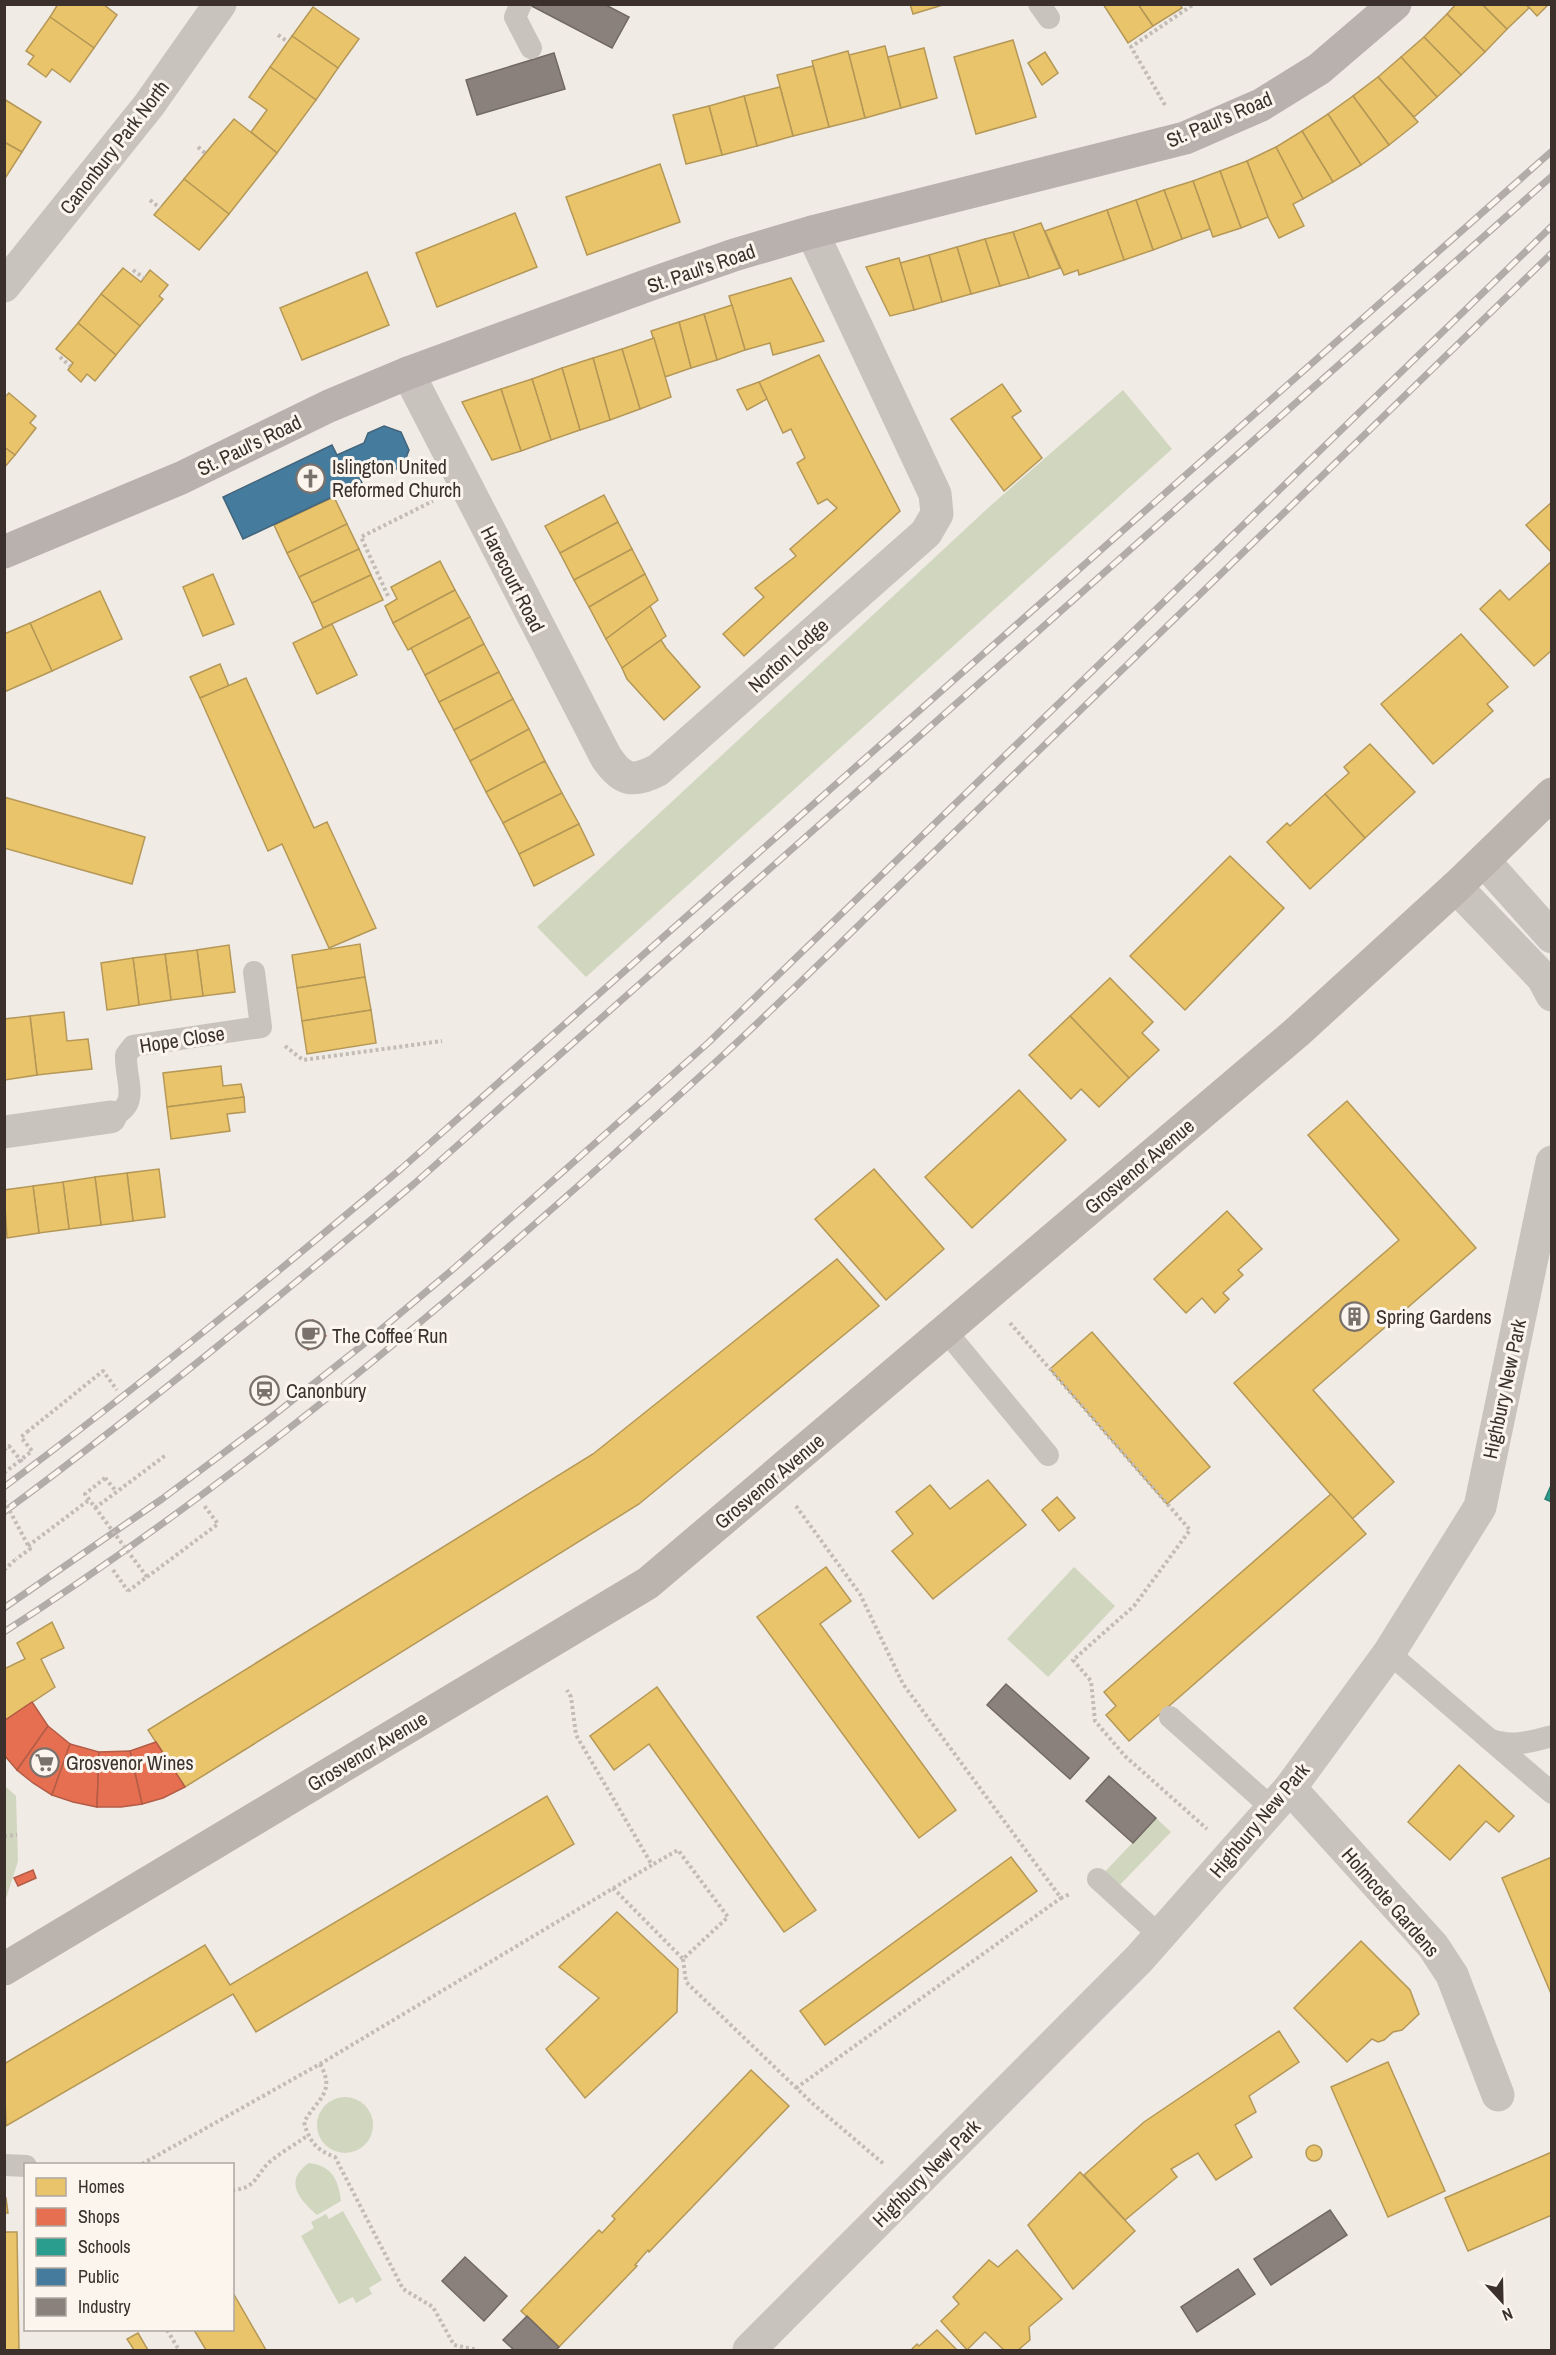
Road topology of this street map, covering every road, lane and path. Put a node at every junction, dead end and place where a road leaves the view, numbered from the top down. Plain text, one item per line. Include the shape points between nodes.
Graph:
1 (220, 4) edge
2 (521, 4) edge
3 (1194, 4) edge
4 (1395, 4) edge
5 (278, 35) dead end
6 (288, 42) dead end
7 (531, 48) dead end
8 (1185, 138) junction
9 (198, 147) dead end
10 (205, 153) dead end
11 (150, 200) dead end
12 (160, 208) dead end
13 (812, 232) junction
14 (133, 270) dead end
15 (144, 278) dead end
16 (4, 286) edge
17 (60, 357) dead end
18 (70, 366) dead end
19 (408, 373) junction
20 (465, 484) junction
21 (4, 552) edge
22 (388, 596) dead end
23 (627, 778) joint
24 (1551, 794) edge
25 (1484, 861) junction
26 (1456, 887) junction
27 (1551, 937) edge
28 (254, 972) dead end
29 (1551, 995) edge
30 (261, 1027) junction
31 (442, 1041) dead end
32 (111, 1118) joint
33 (4, 1132) edge
34 (1551, 1162) edge
35 (987, 1296) junction
36 (945, 1330) junction
37 (117, 1390) dead end
38 (7, 1448) edge
39 (166, 1455) dead end
40 (1048, 1455) dead end
41 (22, 1463) dead end
42 (4, 1473) edge
43 (774, 1476) junction
44 (115, 1491) dead end
45 (4, 1500) edge
46 (90, 1500) junction
47 (203, 1504) dead end
48 (95, 1508) junction
49 (28, 1546) junction
50 (4, 1570) edge
51 (113, 1570) dead end
52 (147, 1577) junction
53 (1389, 1653) junction
54 (567, 1690) dead end
55 (1170, 1717) dead end
56 (1551, 1736) edge
57 (1488, 1738) junction
58 (1529, 1742) junction
59 (1519, 1766) junction
60 (1551, 1793) edge
61 (1281, 1798) junction
62 (17, 1835) dead end
63 (4, 1836) edge
64 (1233, 1851) junction
65 (652, 1865) junction
66 (1088, 1885) joint
67 (614, 1888) junction
68 (1061, 1898) junction
69 (1159, 1935) junction
70 (683, 1959) junction
71 (4, 1969) edge
72 (320, 2064) junction
73 (796, 2088) junction
74 (1498, 2095) dead end
75 (307, 2136) junction
76 (144, 2163) edge
77 (4, 2165) edge
78 (24, 2166) edge
79 (912, 2188) junction
80 (234, 2189) edge
81 (168, 2331) edge
82 (179, 2350) edge
83 (478, 2350) edge
84 (749, 2350) edge

1 - 16 street, Canonbury Park North via 149,105
2 - 7 lane via 515,17
3 - 8 path via 1131,47
4 - 8 main road, St. Paul's Road via 1319,69 1261,105
5 - 6 path
8 - 13 main road, St. Paul's Road
9 - 10 path
11 - 12 path
13 - 19 main road, St. Paul's Road via 664,279
13 - 23 street, Norton Lodge via 935,494 937,514 926,532 658,770 644,778
14 - 15 path
17 - 18 path
19 - 20 street, Harecourt Road
19 - 21 main road, St. Paul's Road via 329,406 171,483
20 - 22 path via 361,537
20 - 23 street, Harecourt Road via 606,757
24 - 25 street
25 - 26 street
25 - 27 street
26 - 29 street via 1543,978
26 - 35 street, Grosvenor Avenue via 1296,1033
28 - 30 lane
30 - 31 path via 303,1060
30 - 32 lane, Hope Close via 134,1046 126,1055 130,1102
32 - 33 street
34 - 53 street, Highbury New Park via 1480,1506
35 - 36 street, Grosvenor Avenue
35 - 64 path via 1190,1530 1134,1606 1073,1660 1091,1680 1095,1721 1125,1756
36 - 40 lane
36 - 43 street, Grosvenor Avenue
37 - 42 path, bridge via 103,1371 21,1437 32,1451
38 - 41 path
39 - 48 path
43 - 68 path via 860,1594 903,1684
43 - 71 street, Grosvenor Avenue via 648,1583
44 - 46 path, bridge via 105,1478 85,1494
45 - 49 path, bridge
46 - 48 path, bridge
46 - 49 path
47 - 52 path via 218,1524
48 - 52 path, bridge
49 - 50 path, bridge via 30,1549
51 - 52 path, bridge via 128,1591
53 - 57 lane
53 - 61 street, Highbury New Park
54 - 65 path via 576,1736
55 - 61 lane
56 - 58 lane
57 - 58 lane via 1510,1745
57 - 59 lane
58 - 59 lane via 1517,1748
59 - 60 lane
61 - 64 street, Highbury New Park
61 - 74 street, Holmcote Gardens via 1433,1946 1452,1975
62 - 63 path
64 - 69 street, Highbury New Park
65 - 67 path
65 - 70 path via 678,1850 728,1917
66 - 68 path
66 - 69 lane
67 - 70 path
67 - 72 path
68 - 73 path
69 - 79 street, Highbury New Park
70 - 73 path via 686,1982
72 - 75 path via 328,2085 304,2122
72 - 76 path
73 - 79 path
75 - 80 path via 269,2161 253,2184
75 - 83 path via 312,2144 334,2157 403,2289 433,2307 454,2345
77 - 78 lane
79 - 84 street, Highbury New Park
81 - 82 path

